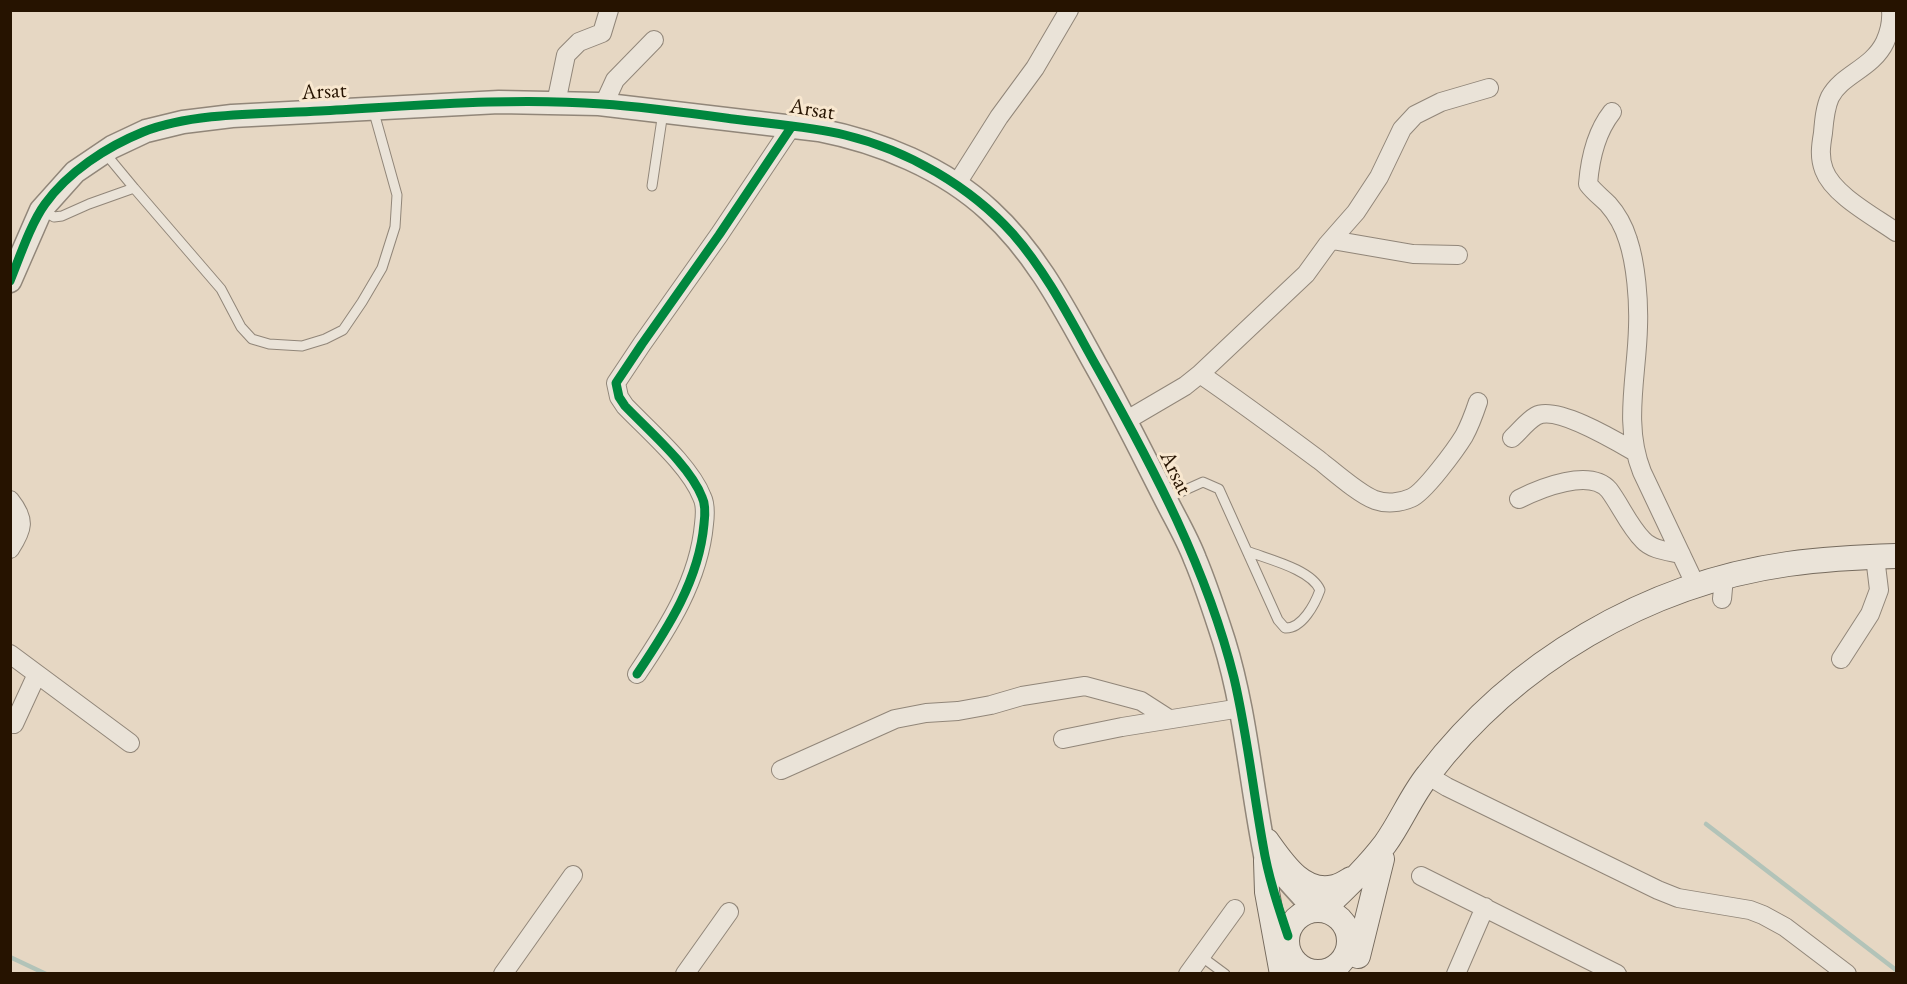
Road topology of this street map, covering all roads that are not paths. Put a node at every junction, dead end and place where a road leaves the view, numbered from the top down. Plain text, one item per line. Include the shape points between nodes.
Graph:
1 (609, 10) edge
2 (1069, 10) edge
3 (1891, 10) edge
4 (654, 40) dead end
5 (1489, 88) dead end
6 (556, 103) junction
7 (604, 104) junction
8 (373, 109) junction
9 (663, 110) junction
10 (1612, 112) dead end
11 (792, 126) junction
12 (105, 152) junction
13 (956, 185) junction
14 (652, 186) dead end
15 (134, 188) junction
16 (41, 210) junction
17 (1896, 232) edge
18 (1332, 240) junction
19 (1458, 255) dead end
20 (10, 281) edge
21 (1200, 374) junction
22 (1478, 402) dead end
23 (1126, 420) junction
24 (1512, 438) dead end
25 (1635, 452) junction
26 (1166, 499) junction
27 (1519, 499) dead end
28 (10, 501) edge
29 (10, 549) edge
30 (1247, 551) junction
31 (1681, 554) junction
32 (1886, 556) edge
33 (1696, 586) junction
34 (10, 654) edge
35 (1841, 659) dead end
36 (37, 674) junction
37 (637, 674) dead end
38 (1241, 708) junction
39 (1169, 719) junction
40 (14, 724) dead end
41 (1063, 739) dead end
42 (130, 743) dead end
43 (781, 770) dead end
44 (1427, 775) junction
45 (1264, 841) junction
46 (1384, 851) junction
47 (573, 875) dead end
48 (1360, 875) junction
49 (1420, 876) dead end
50 (1485, 907) junction
51 (1235, 909) dead end
52 (1318, 910) junction
53 (729, 912) dead end
54 (1349, 932) junction
55 (1288, 936) junction
56 (1202, 957) junction
57 (1292, 970) edge
58 (1340, 971) edge
59 (1609, 972) edge
60 (503, 974) edge
61 (685, 974) edge
62 (1188, 974) edge
63 (1225, 974) edge
64 (1456, 974) edge
65 (1847, 974) edge

1 - 6 street via 602,33 579,42 566,55
2 - 13 street
3 - 17 street via 1889,33 1880,51 1831,95 1821,155 1824,171 1833,185
4 - 7 street via 615,80
5 - 18 street via 1435,104 1415,115 1402,129 1379,177 1356,212
6 - 7 street, Arsat
6 - 8 street, Arsat
7 - 9 street, Arsat
8 - 12 street, Arsat via 183,122 146,131
8 - 15 lane via 397,195 395,227 382,268 362,302 343,330 326,339 302,346 252,339 241,327 221,289
9 - 11 street, Arsat
9 - 14 lane
10 - 25 street via 1601,126 1588,184 1614,212 1628,239 1633,261 1639,324 1631,421
11 - 13 street, Arsat via 847,135 880,146
11 - 37 street via 616,383 625,406 691,476 703,498 705,513 702,547 691,581 661,639
12 - 15 lane
12 - 16 street, Arsat via 75,172
13 - 23 street, Arsat via 990,210 1035,262
15 - 16 lane via 62,216 54,217
16 - 20 street, Arsat
18 - 19 street via 1413,254
18 - 21 street via 1306,274
21 - 22 street via 1356,488 1385,502 1412,498 1424,489 1463,438
21 - 23 street
23 - 26 street, Arsat
24 - 25 street via 1536,416 1556,414
25 - 31 street
26 - 30 lane via 1203,482 1219,489
26 - 38 street, Arsat via 1195,558 1224,641
27 - 31 street via 1541,488 1584,480 1600,482 1644,541
28 - 29 street via 22,524
30 - 30 lane via 1278,620 1285,628 1295,626 1317,598 1317,584 1302,572
31 - 33 street
32 - 33 main road via 1786,564 1723,588
32 - 35 street via 1870,614
33 - 44 main road via 1599,627 1544,661 1505,692
34 - 36 street
36 - 40 street
36 - 42 street
38 - 39 street
38 - 45 street, Arsat
39 - 41 street
39 - 43 street via 1141,701 1085,686 895,719
44 - 46 main road
44 - 65 street via 1658,890 1678,898 1763,915
45 - 48 main road via 1306,883 1335,887
45 - 52 street via 1287,879
45 - 55 street
45 - 57 main road via 1267,892
46 - 48 main road
46 - 54 main road
46 - 58 main road
47 - 60 street
48 - 52 main road
49 - 50 street
50 - 59 street
50 - 64 street
51 - 56 street
52 - 54 main road via 1334,914
52 - 55 main road via 1297,918
53 - 61 street
54 - 58 main road
55 - 57 main road
56 - 62 street
56 - 63 lane
57 - 58 main road

